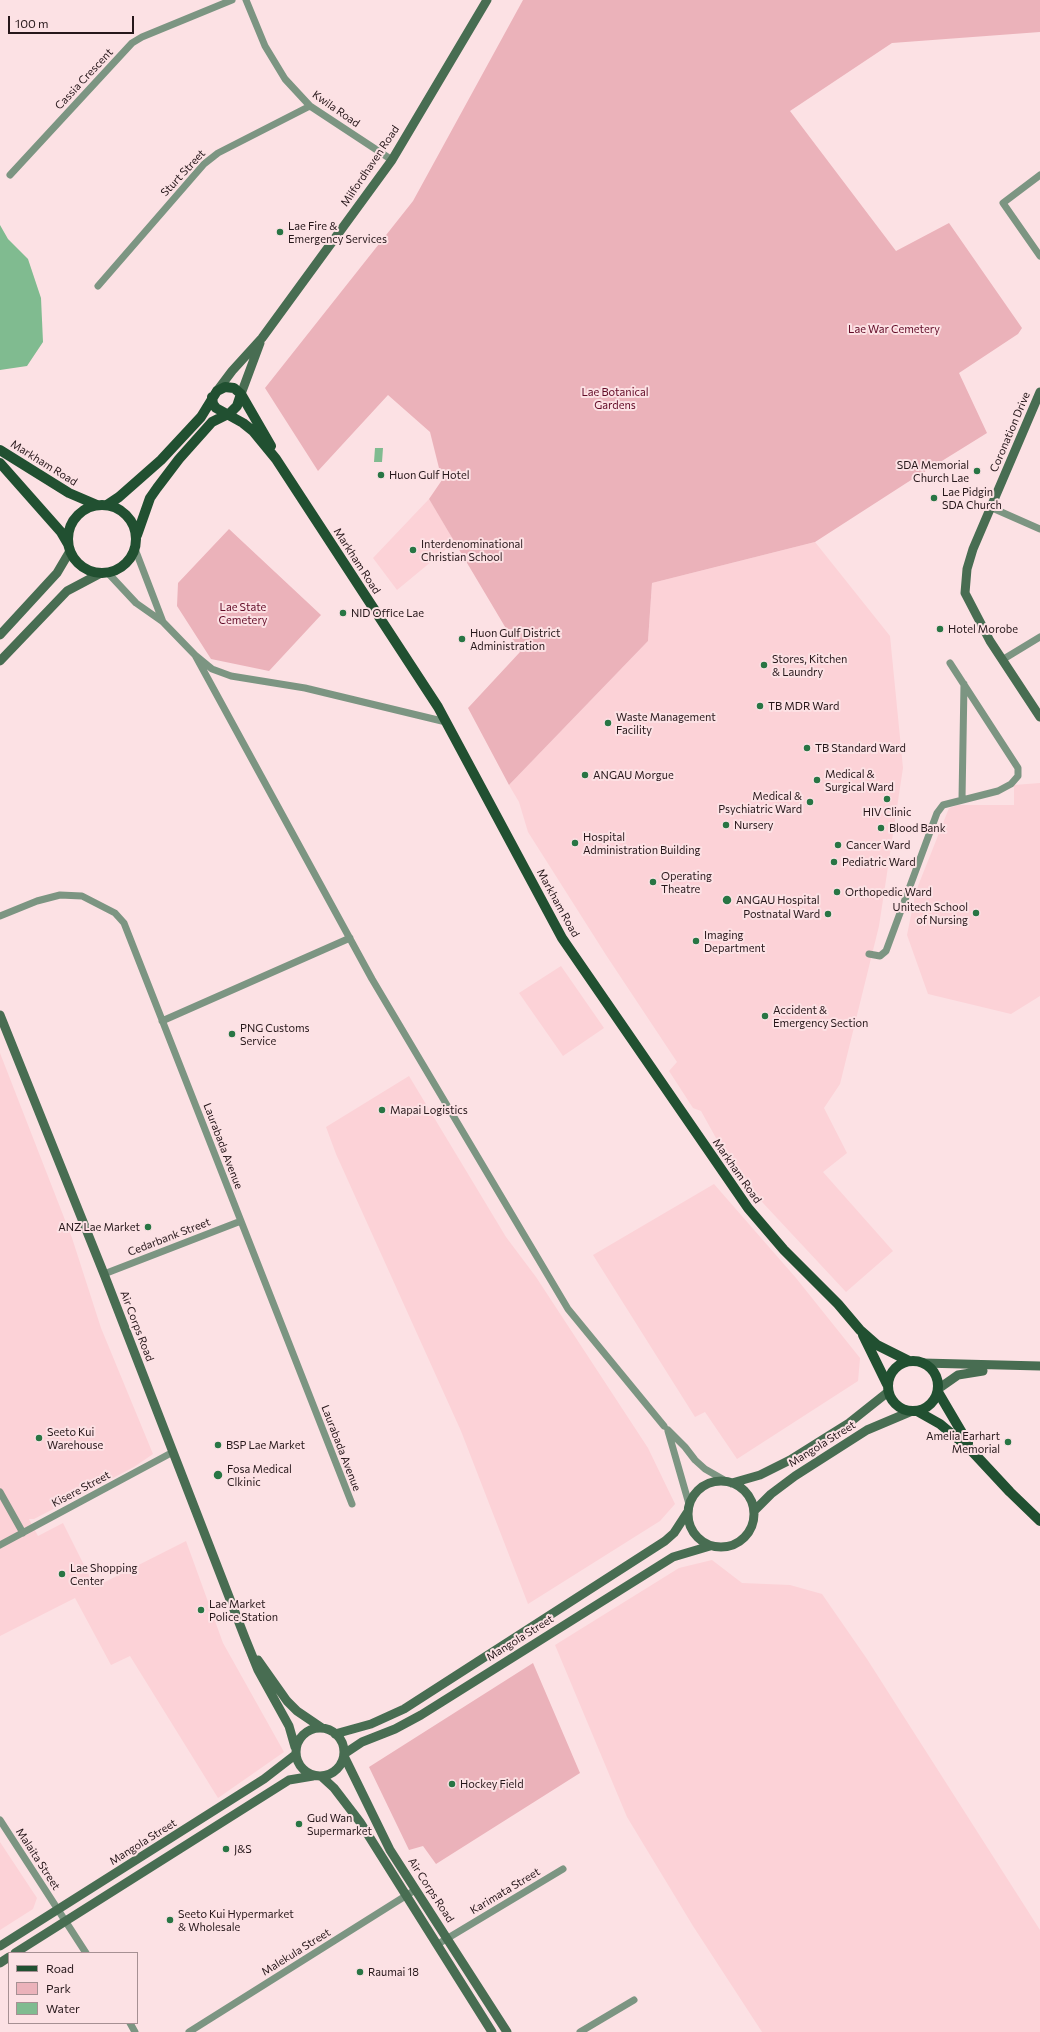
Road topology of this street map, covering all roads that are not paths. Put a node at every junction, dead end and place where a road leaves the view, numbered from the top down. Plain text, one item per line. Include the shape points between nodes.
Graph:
1 (232, 0) edge
2 (246, 0) edge
3 (487, 0) edge
4 (310, 106) junction
5 (392, 160) junction
6 (10, 175) dead end
7 (1040, 175) edge
8 (1040, 256) edge
9 (98, 286) dead end
10 (262, 338) junction
11 (214, 394) junction
12 (241, 394) junction
13 (1040, 394) edge
14 (227, 414) junction
15 (0, 450) edge
16 (276, 458) junction
17 (0, 463) edge
18 (102, 505) junction
19 (990, 507) junction
20 (1040, 528) edge
21 (136, 535) junction
22 (69, 548) junction
23 (135, 549) junction
24 (104, 573) junction
25 (163, 622) junction
26 (0, 635) edge
27 (1040, 637) edge
28 (195, 655) junction
29 (1002, 660) junction
30 (0, 661) edge
31 (950, 663) dead end
32 (964, 684) junction
33 (1040, 717) edge
34 (446, 722) junction
35 (962, 799) junction
36 (0, 916) edge
37 (350, 938) junction
38 (869, 954) dead end
39 (0, 1015) edge
40 (162, 1021) junction
41 (241, 1221) junction
42 (104, 1274) junction
43 (860, 1330) junction
44 (909, 1361) junction
45 (923, 1363) junction
46 (1040, 1366) edge
47 (1018, 1367) junction
48 (888, 1388) junction
49 (938, 1390) junction
50 (914, 1411) junction
51 (664, 1426) dead end
52 (970, 1448) junction
53 (173, 1452) junction
54 (729, 1482) junction
55 (0, 1492) edge
56 (352, 1504) dead end
57 (689, 1504) junction
58 (754, 1511) junction
59 (687, 1513) junction
60 (1040, 1521) edge
61 (23, 1532) junction
62 (0, 1546) edge
63 (710, 1546) junction
64 (249, 1647) junction
65 (322, 1728) junction
66 (335, 1734) junction
67 (295, 1751) junction
68 (344, 1755) junction
69 (318, 1776) junction
70 (0, 1820) edge
71 (563, 1869) dead end
72 (415, 1890) junction
73 (407, 1895) junction
74 (58, 1909) junction
75 (66, 1921) junction
76 (448, 1938) junction
77 (438, 1944) junction
78 (0, 1946) edge
79 (17, 1952) edge
80 (85, 1952) edge
81 (634, 2000) dead end
82 (505, 2030) edge
83 (188, 2032) edge
84 (493, 2032) edge
85 (580, 2032) edge

1 - 6 street, Cassia Crescent via 132,43
2 - 4 street, Kwila Road via 265,46 285,79
3 - 5 main road, Milfordhaven Road
4 - 5 street, Kwila Road
4 - 9 street, Sturt Street via 218,153 204,164
5 - 10 main road, Milfordhaven Road
7 - 8 street via 1003,203
10 - 11 main road, Milfordhaven Road
10 - 12 main road, Milfordhaven Road
11 - 12 main road via 225,387 230,387
11 - 14 main road, Markham Road via 213,404
11 - 18 main road, Milfordhaven Road via 201,417 161,460 120,496
12 - 14 main road, Milfordhaven Road via 237,406
12 - 16 main road, Markham Road via 267,437
13 - 19 main road, Coronation Drive
14 - 16 main road, Markham Road via 253,431
14 - 21 main road, Milfordhaven Road via 212,422 157,488 150,498
15 - 18 main road, Markham Road via 69,493
16 - 34 main road, Markham Road
17 - 22 main road, Markham Road via 61,532
18 - 21 main road via 118,508 127,515 134,524
18 - 22 main road via 87,508 75,518 68,533
19 - 20 street
19 - 29 main road, Coronation Drive via 967,569 965,593
21 - 23 main road
22 - 24 main road via 75,561 83,568
22 - 26 main road via 57,573
23 - 24 main road via 125,565 115,571
23 - 25 street
24 - 25 street via 136,603
24 - 30 main road via 67,591
25 - 28 street
27 - 29 street
28 - 34 street via 212,669 231,676 305,688
28 - 37 street
29 - 33 main road, Coronation Drive
31 - 32 street
32 - 35 street
32 - 35 street via 1018,768 1018,776 1011,784 998,791
34 - 43 main road, Markham Road via 562,938 748,1208
35 - 38 street via 943,805 937,813 886,951 880,956
36 - 40 street, Laurabada Avenue via 60,895 82,896 115,913 124,923
37 - 40 street
37 - 51 street via 568,1309
39 - 42 main road, Air Corps Road
40 - 41 street, Laurabada Avenue
41 - 42 street, Cedarbank Street
41 - 56 street, Laurabada Avenue
42 - 53 main road, Air Corps Road
43 - 44 main road, Markham Road via 890,1353
43 - 48 main road, Markham Road
44 - 45 main road
44 - 48 main road via 892,1372
45 - 47 main road
45 - 49 main road via 935,1373
46 - 47 main road
47 - 49 main road via 963,1374
48 - 50 main road via 894,1404 905,1410
48 - 54 main road, Mangola Street via 849,1423 790,1460 760,1475
49 - 50 main road via 930,1405
49 - 52 main road
50 - 52 main road via 940,1424
50 - 58 main road, Mangola Street via 867,1430 795,1476
52 - 60 main road
53 - 61 street, Kisere Street
53 - 64 main road, Air Corps Road
54 - 57 main road via 712,1482 699,1488
54 - 57 street via 705,1469 668,1430
54 - 58 main road via 747,1494
55 - 61 street
57 - 59 main road
58 - 63 main road via 752,1527 741,1541 724,1548
59 - 63 main road via 691,1530 702,1543
59 - 66 main road, Mangola Street via 666,1541 404,1709 371,1724
61 - 62 street, Kisere Street
63 - 68 main road, Mangola Street via 673,1557 420,1715 395,1729 362,1742
64 - 65 main road, Air Corps Road via 297,1711
64 - 67 main road, Air Corps Road via 258,1670 289,1726
65 - 66 main road
65 - 67 main road via 315,1728 302,1735
66 - 68 main road via 340,1739
67 - 69 main road via 301,1768
67 - 74 main road, Mangola Street via 264,1779
68 - 69 main road via 339,1768
68 - 72 main road, Air Corps Road via 390,1850
69 - 73 main road, Air Corps Road via 334,1788 356,1816
69 - 75 main road via 289,1780
70 - 74 street, Malaita Street
71 - 76 street, Karimata Street
72 - 73 street, Malekula Street
72 - 76 main road, Air Corps Road
73 - 77 main road, Air Corps Road
73 - 83 street, Malekula Street
74 - 75 street, Malaita Street
74 - 78 main road, Mangola Street
75 - 79 main road
75 - 80 street
76 - 77 street, Karimata Street
76 - 82 main road, Air Corps Road
77 - 84 main road, Air Corps Road
81 - 85 street
82 - 84 street

